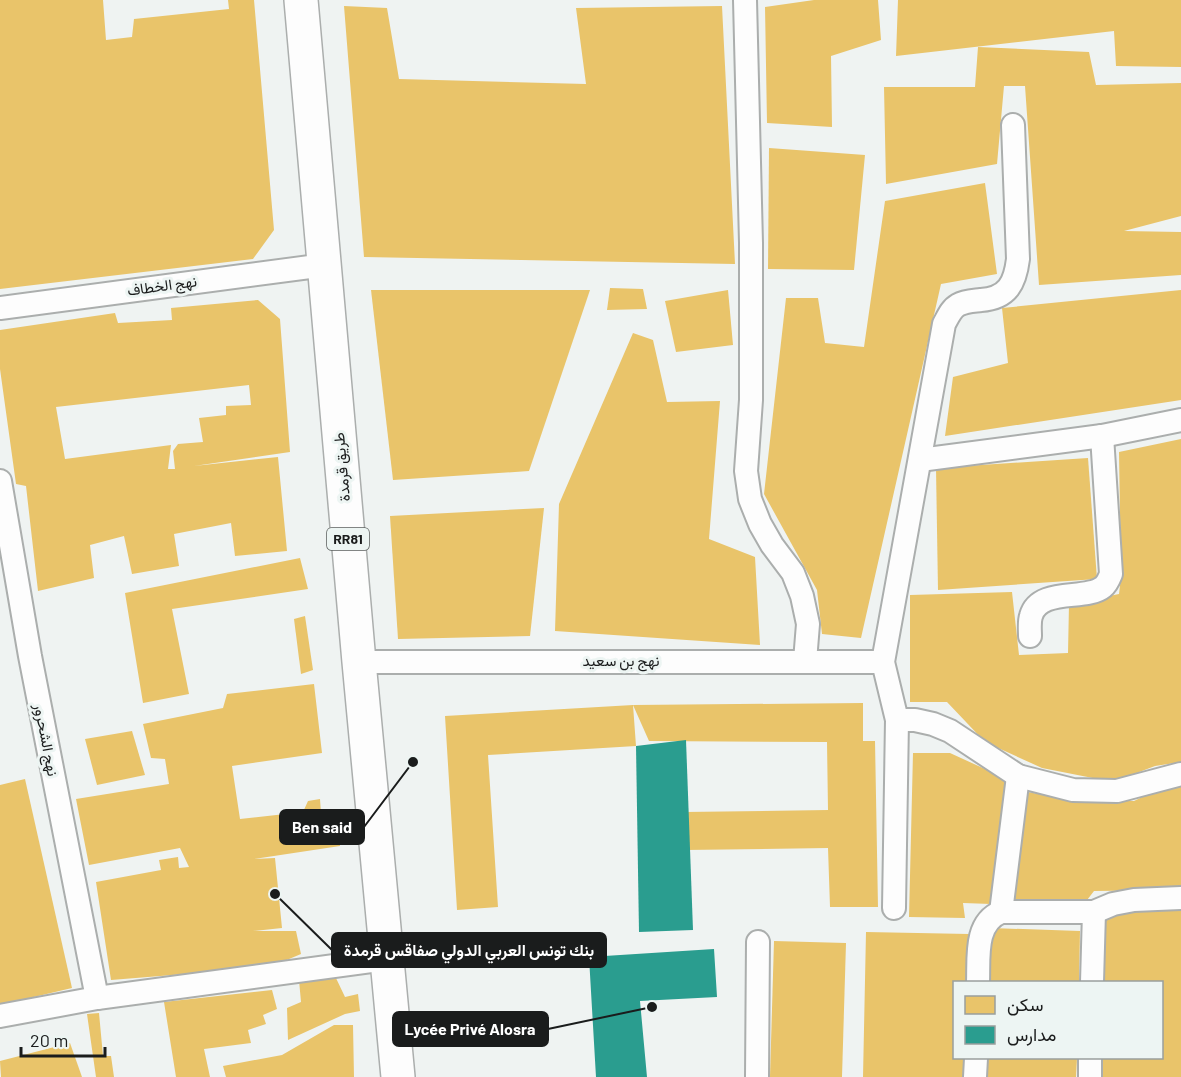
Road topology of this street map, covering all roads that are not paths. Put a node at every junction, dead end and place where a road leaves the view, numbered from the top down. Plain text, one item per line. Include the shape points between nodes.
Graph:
1 (301, 0) edge
2 (746, 0) edge
3 (1013, 125) dead end
4 (325, 265) junction
5 (0, 308) edge
6 (1181, 420) edge
7 (1102, 436) junction
8 (920, 459) junction
9 (0, 481) edge
10 (1030, 636) dead end
11 (805, 661) junction
12 (359, 662) junction
13 (883, 662) junction
14 (897, 720) junction
15 (1181, 774) edge
16 (1018, 776) junction
17 (1181, 898) edge
18 (894, 908) dead end
19 (1001, 912) junction
20 (1094, 912) junction
21 (758, 942) dead end
22 (386, 959) junction
23 (978, 981) edge
24 (1092, 981) edge
25 (97, 998) junction
26 (0, 1016) edge
27 (976, 1059) edge
28 (1090, 1059) edge
29 (398, 1077) edge
30 (757, 1077) edge
31 (975, 1077) edge
32 (1090, 1077) edge

1 - 4 main road, طريق قرمدة / RR81
2 - 11 street via 751,400 746,471 750,499 760,524 793,573 802,596 808,624
3 - 8 street via 1016,272 1004,293 994,299 966,301 956,306 944,324
4 - 5 street, نهج الخطاف
4 - 12 main road, طريق قرمدة / RR81
6 - 7 street
7 - 8 street
7 - 10 street via 1111,574 1102,588 1094,592 1057,596 1040,604 1031,615
8 - 13 street
9 - 25 street, نهج الشحرور
11 - 12 street, نهج بن سعيد
11 - 13 street, نهج بن سعيد
12 - 22 main road, طريق قرمدة / RR81
13 - 14 street
14 - 16 street via 915,720 950,731
14 - 18 street
15 - 16 street via 1117,791 1073,790
16 - 19 street
17 - 20 street via 1134,900
19 - 20 street
19 - 23 street via 986,921 982,931
20 - 24 street
21 - 30 street
22 - 25 street
22 - 29 main road, طريق قرمدة / RR81
25 - 26 street
27 - 31 street
28 - 32 street

